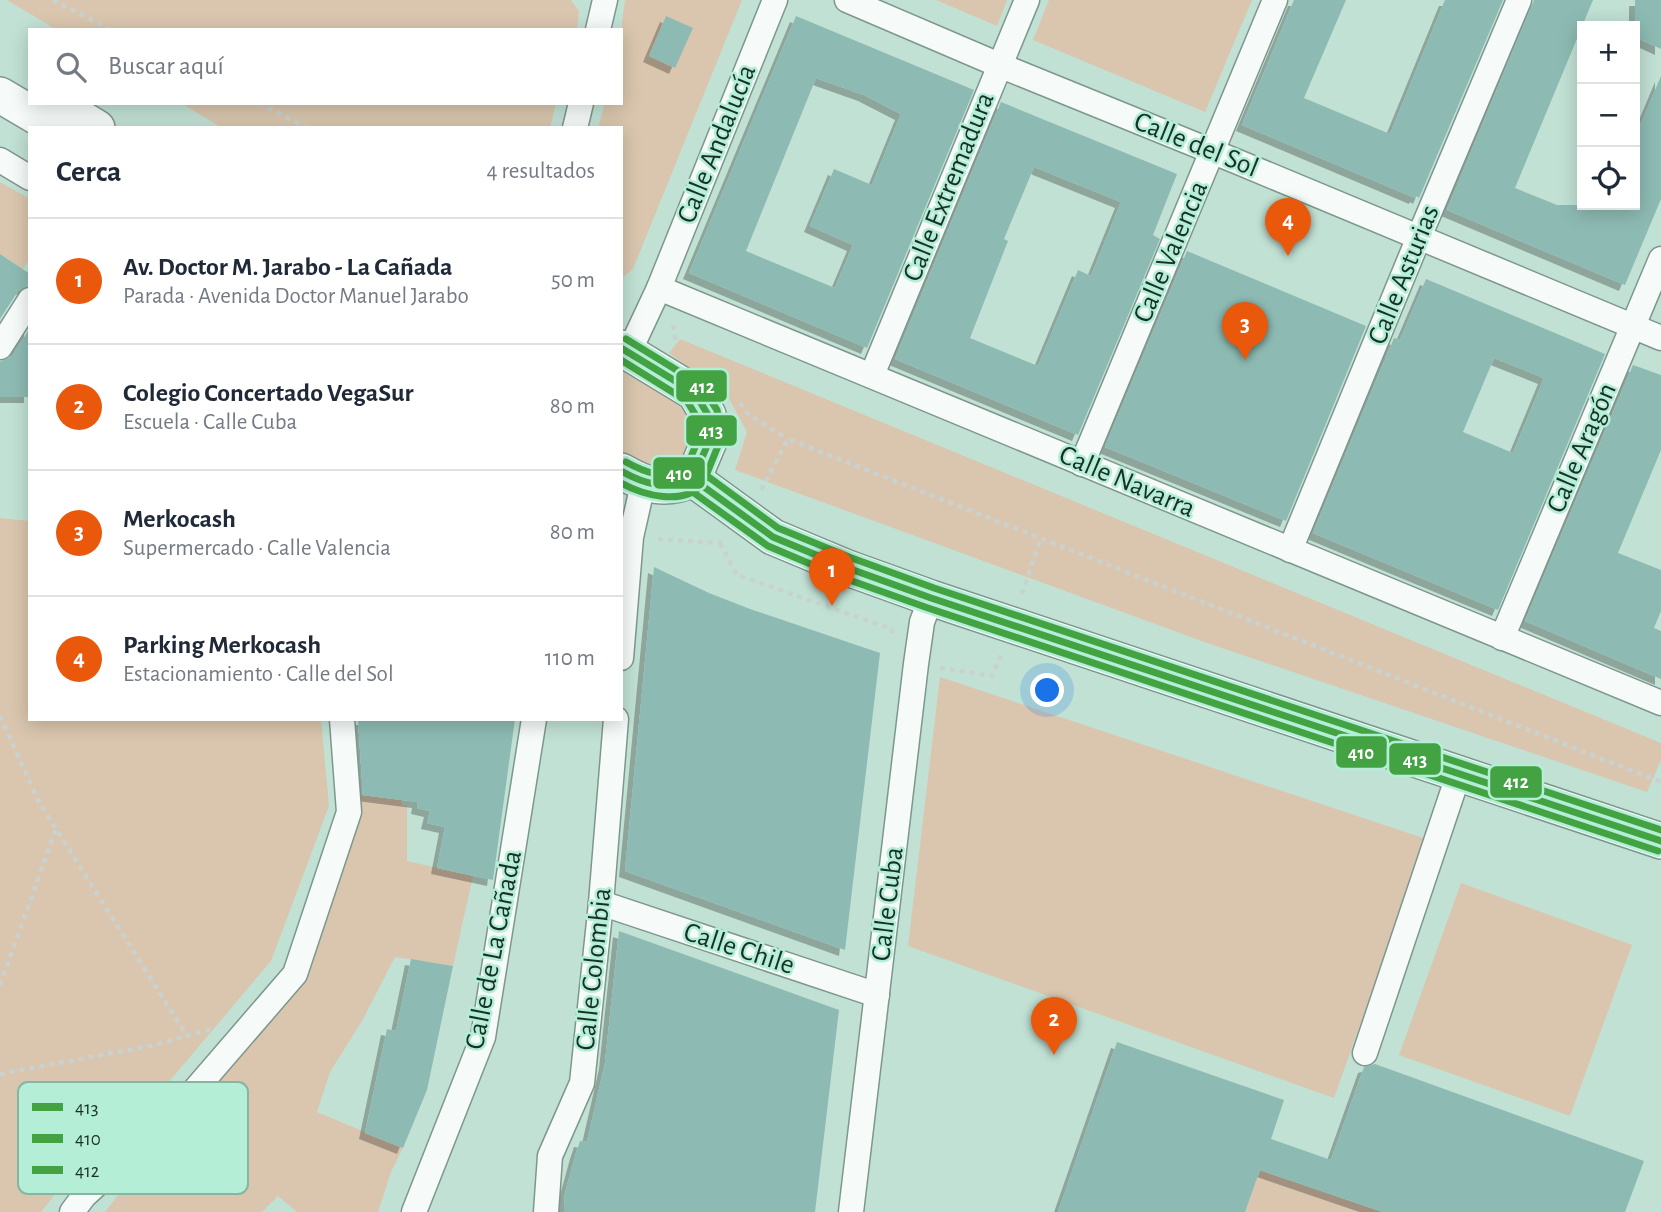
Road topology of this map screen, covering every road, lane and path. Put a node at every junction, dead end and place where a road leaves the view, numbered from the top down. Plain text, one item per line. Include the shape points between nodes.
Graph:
1 (53, 0) edge
2 (605, 0) edge
3 (775, 0) edge
4 (847, 0) edge
5 (1027, 0) edge
6 (1275, 0) edge
7 (1519, 0) edge
8 (108, 28) edge
9 (598, 28) edge
10 (999, 65) junction
11 (0, 71) edge
12 (28, 87) edge
13 (0, 94) edge
14 (58, 105) edge
15 (263, 105) edge
16 (580, 105) edge
17 (53, 126) edge
18 (94, 126) edge
19 (304, 126) edge
20 (575, 126) edge
21 (1213, 152) junction
22 (0, 160) edge
23 (28, 177) edge
24 (1419, 237) junction
25 (1661, 258) edge
26 (659, 288) junction
27 (28, 303) edge
28 (1632, 327) junction
29 (1661, 338) edge
30 (0, 346) edge
31 (625, 350) edge
32 (872, 375) junction
33 (1082, 464) junction
34 (632, 478) edge
35 (693, 479) junction
36 (747, 519) junction
37 (631, 537) junction
38 (1290, 550) junction
39 (625, 575) edge
40 (931, 598) junction
41 (623, 616) edge
42 (1502, 638) junction
43 (1661, 703) edge
44 (0, 716) edge
45 (342, 721) edge
46 (534, 721) edge
47 (616, 721) edge
48 (1459, 773) junction
49 (1661, 782) edge
50 (56, 828) junction
51 (1661, 841) edge
52 (601, 904) junction
53 (0, 985) edge
54 (877, 995) junction
55 (212, 1029) dead end
56 (187, 1036) junction
57 (1365, 1053) dead end
58 (0, 1074) edge
59 (202, 1082) edge
60 (86, 1194) edge
61 (72, 1212) edge
62 (414, 1212) edge
63 (546, 1212) edge
64 (852, 1212) edge

1 - 8 path
2 - 9 street
3 - 26 street, Calle Andalucía
4 - 10 street, Calle del Sol
5 - 10 street, Calle Extremadura
6 - 21 street, Calle Valencia
7 - 24 street, Calle Asturias
10 - 21 street, Calle del Sol
10 - 32 street, Calle Extremadura
11 - 12 street
13 - 17 street
14 - 18 street
15 - 19 path
16 - 20 street
21 - 24 street, Calle del Sol
21 - 33 street, Calle Valencia
22 - 23 street
24 - 28 street, Calle del Sol
24 - 38 street, Calle Asturias
25 - 28 street, Calle Aragón
26 - 31 street
26 - 32 street, Calle Navarra
27 - 30 street
28 - 29 street, Calle del Sol
28 - 42 street, Calle Aragón
31 - 35 street via 695,393 708,415 712,434
32 - 33 street, Calle Navarra
33 - 38 street, Calle Navarra
34 - 35 street via 677,486
34 - 37 street
35 - 36 street
36 - 37 path via 720,542
36 - 40 street via 773,537
36 - 49 path via 788,439
37 - 39 street
38 - 42 street, Calle Navarra
39 - 41 street
40 - 48 street
40 - 54 street, Calle Cuba via 922,622
42 - 43 street, Calle Navarra
44 - 50 path
45 - 59 street via 349,812 295,974
46 - 62 street, Calle de La Cañada via 483,1037
47 - 52 street, Calle Colombia
48 - 51 street
48 - 57 street
50 - 53 path
50 - 56 path
52 - 54 street, Calle Chile
52 - 63 street, Calle Colombia via 582,1083 550,1156
54 - 64 street, Calle Cuba
55 - 56 path
56 - 58 path
60 - 61 street

